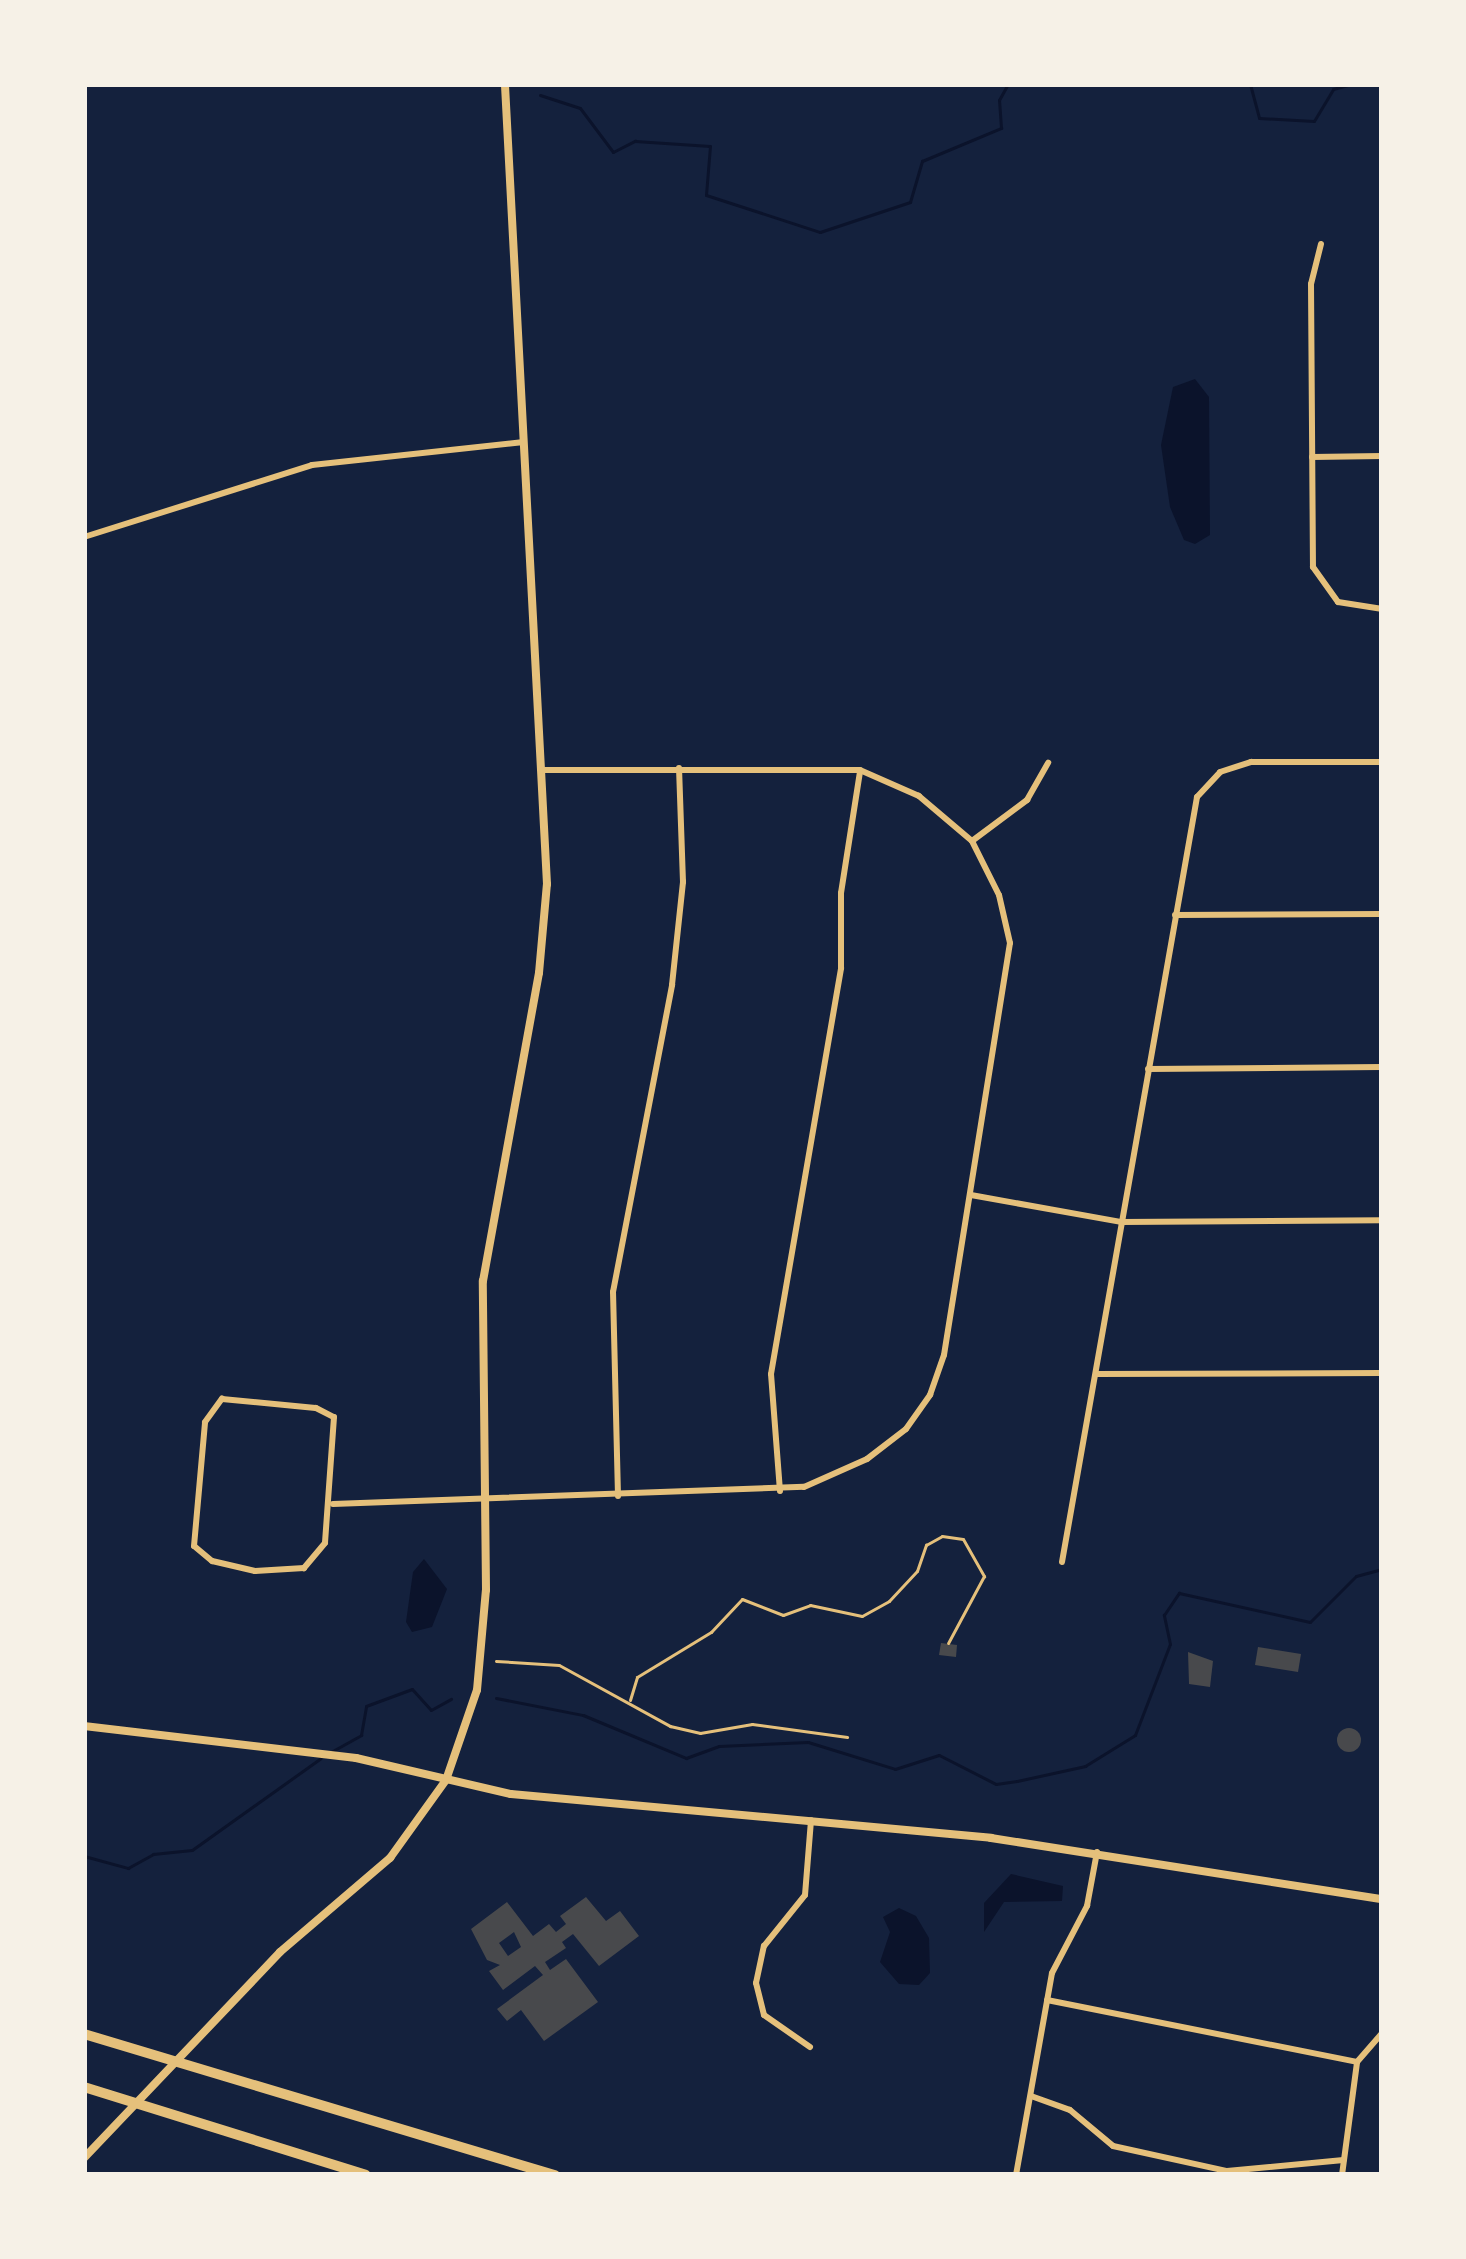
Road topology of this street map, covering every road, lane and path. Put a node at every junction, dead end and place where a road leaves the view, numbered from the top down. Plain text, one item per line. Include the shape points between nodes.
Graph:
1 (506, 84) edge
2 (1322, 244) dead end
3 (525, 442) junction
4 (1382, 456) edge
5 (1312, 457) junction
6 (84, 537) edge
7 (1382, 609) edge
8 (1382, 762) edge
9 (1048, 763) dead end
10 (679, 768) junction
11 (544, 770) junction
12 (860, 770) junction
13 (972, 841) junction
14 (1382, 914) edge
15 (1175, 915) junction
16 (1382, 1067) edge
17 (1148, 1069) junction
18 (970, 1195) junction
19 (1382, 1220) edge
20 (1121, 1222) junction
21 (1382, 1373) edge
22 (1096, 1374) junction
23 (780, 1491) junction
24 (618, 1496) junction
25 (483, 1499) junction
26 (333, 1504) junction
27 (1062, 1562) dead end
28 (948, 1643) dead end
29 (496, 1661) dead end
30 (630, 1700) junction
31 (84, 1726) edge
32 (847, 1737) dead end
33 (446, 1780) junction
34 (812, 1820) junction
35 (1097, 1852) junction
36 (1382, 1899) edge
37 (1046, 2000) junction
38 (1382, 2033) edge
39 (84, 2034) edge
40 (810, 2048) dead end
41 (1357, 2062) junction
42 (84, 2086) edge
43 (1031, 2096) junction
44 (84, 2158) edge
45 (1343, 2160) junction
46 (366, 2175) edge
47 (554, 2175) edge
48 (1016, 2175) edge
49 (1342, 2175) edge

1 - 3 main road
2 - 5 street via 1311,284
3 - 6 street via 312,465
3 - 11 main road
4 - 5 street
5 - 7 street via 1316,576 1338,602
8 - 15 street via 1252,762 1210,778 1194,807
9 - 13 street via 1027,800
10 - 11 street
10 - 12 street
10 - 24 street via 683,882 671,985 613,1292
11 - 25 main road via 541,954 483,1281
12 - 13 street via 919,796
12 - 23 street via 841,893 841,968 771,1374
13 - 18 street via 999,895 1010,944
14 - 15 street
15 - 17 street
16 - 17 street
17 - 20 street
18 - 20 street
18 - 23 street via 930,1395 906,1429 867,1459
19 - 20 street
20 - 22 street
21 - 22 street
22 - 27 street
23 - 24 street
24 - 25 street
25 - 26 street
25 - 33 main road via 482,1665
26 - 26 street via 316,1561 255,1571 212,1561 194,1546 195,1478 213,1402 316,1408 336,1426
28 - 30 path via 984,1576 963,1539 942,1536 926,1545 917,1570 889,1601 862,1616 810,1605 783,1615 742,1599 711,1632 637,1677
29 - 30 path via 559,1665
30 - 32 path via 670,1726 700,1733 752,1724
31 - 33 main road via 336,1756
33 - 34 main road via 562,1800
33 - 44 main road via 390,1858 209,2026
34 - 35 main road
34 - 40 street via 805,1895 764,1946 756,1983 764,2015
35 - 36 main road
35 - 37 street via 1087,1906 1058,1951
37 - 41 street
37 - 43 street
38 - 41 street
39 - 47 highway
41 - 45 street
42 - 46 highway
43 - 45 street via 1070,2110 1113,2146 1227,2171
43 - 48 street
45 - 49 street

